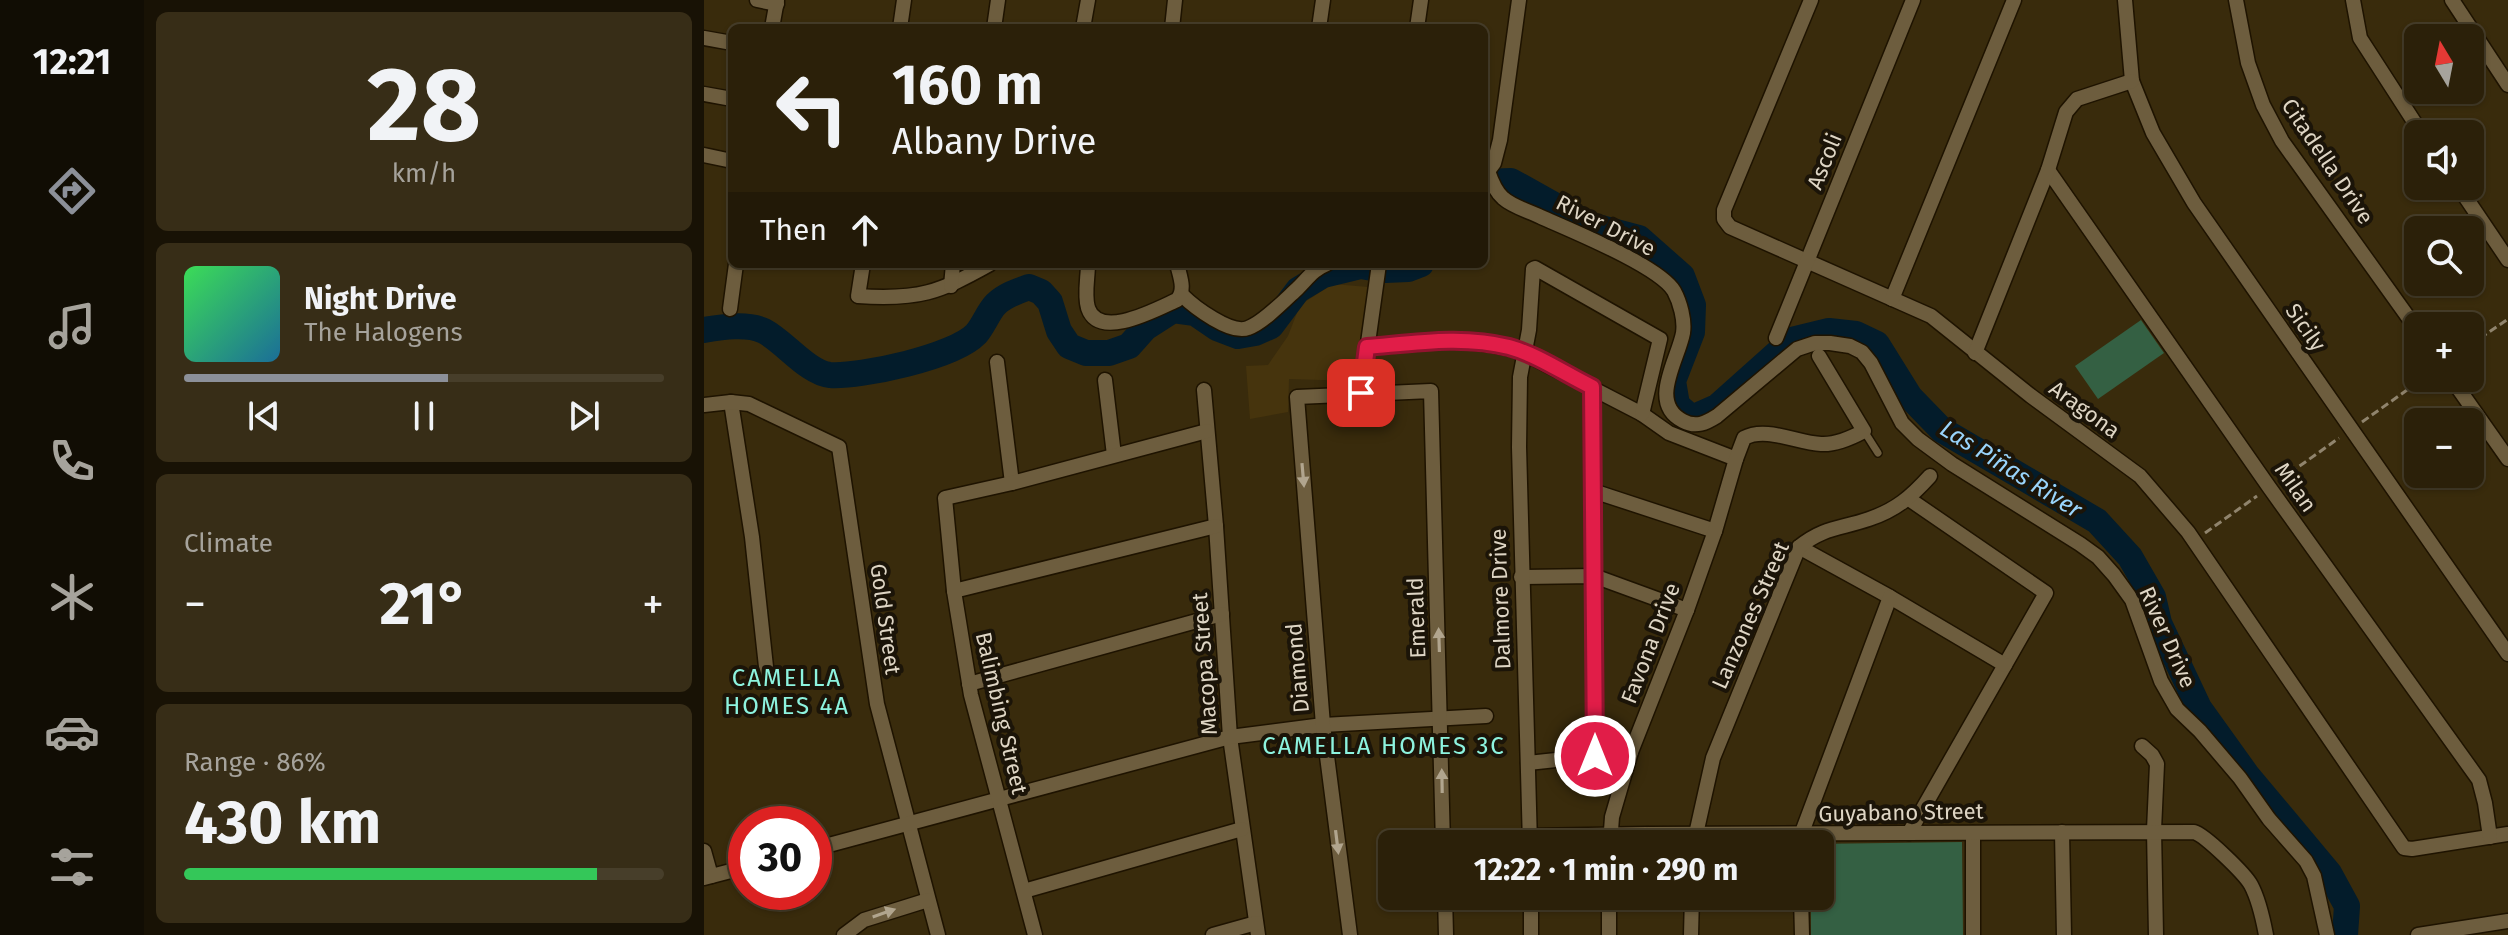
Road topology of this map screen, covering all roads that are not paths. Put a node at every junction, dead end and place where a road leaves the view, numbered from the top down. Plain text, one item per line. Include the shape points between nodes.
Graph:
1 (757, 0) edge
2 (904, 0) edge
3 (998, 0) edge
4 (1088, 0) edge
5 (1175, 0) edge
6 (1323, 0) edge
7 (1421, 0) edge
8 (1519, 0) edge
9 (1811, 0) edge
10 (1913, 0) edge
11 (2014, 0) edge
12 (2125, 0) edge
13 (2236, 0) edge
14 (2353, 0) edge
15 (2452, 0) edge
16 (777, 2) edge
17 (773, 24) edge
18 (901, 24) edge
19 (995, 24) edge
20 (1084, 24) edge
21 (1172, 24) edge
22 (1320, 24) edge
23 (1418, 24) edge
24 (704, 38) edge
25 (728, 42) edge
26 (2132, 81) junction
27 (2508, 85) edge
28 (704, 94) edge
29 (728, 98) edge
30 (2413, 120) edge
31 (704, 155) edge
32 (728, 160) edge
33 (2048, 170) junction
34 (1488, 174) edge
35 (2467, 200) edge
36 (1807, 260) junction
37 (2508, 260) edge
38 (735, 268) edge
39 (862, 268) edge
40 (953, 268) edge
41 (983, 268) edge
42 (1088, 268) edge
43 (1178, 268) edge
44 (1317, 268) edge
45 (1378, 268) edge
46 (951, 286) junction
47 (1182, 295) junction
48 (1892, 299) junction
49 (730, 309) dead end
50 (2404, 312) edge
51 (1776, 338) dead end
52 (1367, 347) junction
53 (1524, 353) junction
54 (1975, 353) junction
55 (1819, 356) dead end
56 (997, 362) dead end
57 (1105, 380) dead end
58 (1592, 387) junction
59 (1204, 390) dead end
60 (2461, 392) edge
61 (1361, 393) junction
62 (731, 402) junction
63 (704, 405) edge
64 (1642, 414) junction
65 (1207, 431) junction
66 (1864, 431) junction
67 (1878, 453) dead end
68 (1114, 455) junction
69 (1736, 459) junction
70 (2508, 459) edge
71 (1930, 476) dead end
72 (1012, 483) junction
73 (1593, 491) junction
74 (1909, 499) junction
75 (1216, 526) junction
76 (1715, 531) junction
77 (1799, 547) junction
78 (1594, 576) junction
79 (1521, 577) junction
80 (954, 591) junction
81 (1890, 597) junction
82 (1687, 610) junction
83 (1222, 614) junction
84 (2508, 654) edge
85 (2005, 665) junction
86 (767, 676) dead end
87 (969, 684) junction
88 (1486, 716) dead end
89 (1441, 718) junction
90 (1323, 725) junction
91 (1230, 737) junction
92 (2142, 746) dead end
93 (1631, 752) junction
94 (1595, 756) junction
95 (1528, 763) junction
96 (1000, 799) junction
97 (909, 824) junction
98 (1242, 829) junction
99 (1443, 830) edge
100 (1530, 830) edge
101 (1611, 830) edge
102 (1696, 830) edge
103 (1805, 830) edge
104 (2154, 830) junction
105 (2062, 832) junction
106 (1909, 833) junction
107 (1973, 833) junction
108 (2508, 834) edge
109 (2490, 837) junction
110 (1834, 838) edge
111 (832, 844) edge
112 (704, 851) edge
113 (728, 872) edge
114 (708, 877) edge
115 (1024, 891) junction
116 (928, 900) junction
117 (1445, 910) edge
118 (1531, 910) edge
119 (1609, 910) edge
120 (1692, 910) edge
121 (1801, 910) edge
122 (2508, 921) edge
123 (1257, 929) edge
124 (844, 935) edge
125 (938, 935) edge
126 (1035, 935) edge
127 (1213, 935) edge
128 (1350, 935) edge
129 (1446, 935) edge
130 (1531, 935) edge
131 (1609, 935) edge
132 (1691, 935) edge
133 (1802, 935) edge
134 (1973, 935) edge
135 (2064, 935) edge
136 (2156, 935) edge
137 (2266, 935) edge
138 (2327, 935) edge
139 (2418, 935) edge

1 - 16 street
2 - 18 street
3 - 19 street
4 - 20 street
5 - 21 street
6 - 22 street
7 - 23 street
8 - 34 street via 1500,140
9 - 36 street, Aragona via 1724,210 1730,227
10 - 36 street, Ascoli
11 - 48 street
12 - 26 street, Sicily
13 - 50 street, Citadella Drive via 2248,63 2282,141
14 - 30 street via 2360,38
15 - 27 street
16 - 17 street
24 - 25 street
26 - 33 street via 2077,99 2066,112
26 - 84 street, Sicily via 2153,133 2194,203
28 - 29 street
31 - 32 street
33 - 54 street
33 - 109 street, Milan via 2479,780
34 - 138 street, River Drive via 1501,197 1632,261 1675,292 1683,332 1666,395 1678,419 1705,424 1797,349 1815,343 1850,346 1871,363 1902,423 1918,439 2098,557 2132,600 2161,681 2177,709 2306,861
35 - 37 street
36 - 48 street, Aragona
36 - 51 street, Ascoli
38 - 49 street
39 - 46 street via 858,296 920,296
40 - 46 street
41 - 46 street
42 - 47 street via 1088,308 1107,324
43 - 47 street
44 - 47 street via 1248,328 1227,325
45 - 52 street
48 - 54 street, Aragona via 1931,316
52 - 53 street via 1452,340
52 - 61 street
53 - 58 street
53 - 64 street, Dalmore Drive via 1535,268 1660,339
53 - 79 street, Dalmore Drive
54 - 109 street, Aragona via 2140,476 2193,541 2404,848
55 - 66 street
56 - 72 street
57 - 68 street
58 - 64 street
58 - 73 street
59 - 65 street, Macopa Street
60 - 70 street
89 -> 61 street, Emerald via 1431,391
61 -> 90 street, Diamond via 1297,397
62 - 63 street, Gold Street
62 - 86 street
62 - 97 street, Gold Street via 757,408 839,447 877,704
64 - 69 street via 1669,433
65 - 68 street
65 - 75 street, Macopa Street
66 - 67 lane
66 - 69 street via 1823,445 1757,433 1744,438
68 - 72 street
69 - 76 street, Favona Drive
71 - 74 street, Lanzones Street
72 - 80 street, Balimbing Street via 945,498
73 - 76 street
73 - 78 street
74 - 77 street, Lanzones Street via 1872,518 1816,533
74 - 85 street via 2046,593
75 - 80 street
75 - 83 street, Macopa Street
76 - 82 street, Favona Drive
77 - 81 street
77 - 102 street, Lanzones Street via 1713,758
78 - 79 street
78 - 82 street
78 - 94 street
79 - 95 street, Dalmore Drive
80 - 87 street, Balimbing Street
81 - 85 street
81 - 103 street
82 - 93 street, Favona Drive
83 - 87 street
83 - 91 street, Macopa Street
85 - 106 street
87 - 96 street, Balimbing Street
88 - 89 street
89 - 90 street
99 -> 89 street, Emerald
90 - 91 street
90 -> 128 street, Diamond
91 - 96 street
91 - 98 street, Macopa Street
92 - 104 street via 2157,764
93 - 94 street
93 - 101 street, Favona Drive
94 - 95 street
95 - 100 street, Dalmore Drive
96 - 97 street
96 - 115 street, Balimbing Street
97 - 111 street
97 - 116 street, Gold Street
98 - 115 street
98 - 123 street, Macopa Street
104 - 105 street, Guyabano Street
104 - 136 street
104 - 137 street, Guyabano Street via 2204,836 2250,883
105 - 107 street, Guyabano Street
105 - 135 street
106 - 107 street, Guyabano Street
106 - 110 street, Guyabano Street
107 - 134 street
108 - 109 street, Aragona
112 - 114 street
113 - 114 street
115 - 126 street, Balimbing Street
124 -> 116 street via 864,920
116 - 125 street, Gold Street
117 - 129 street
118 - 130 street
119 - 131 street
120 - 132 street
121 - 133 street
122 - 139 street
123 - 127 street

